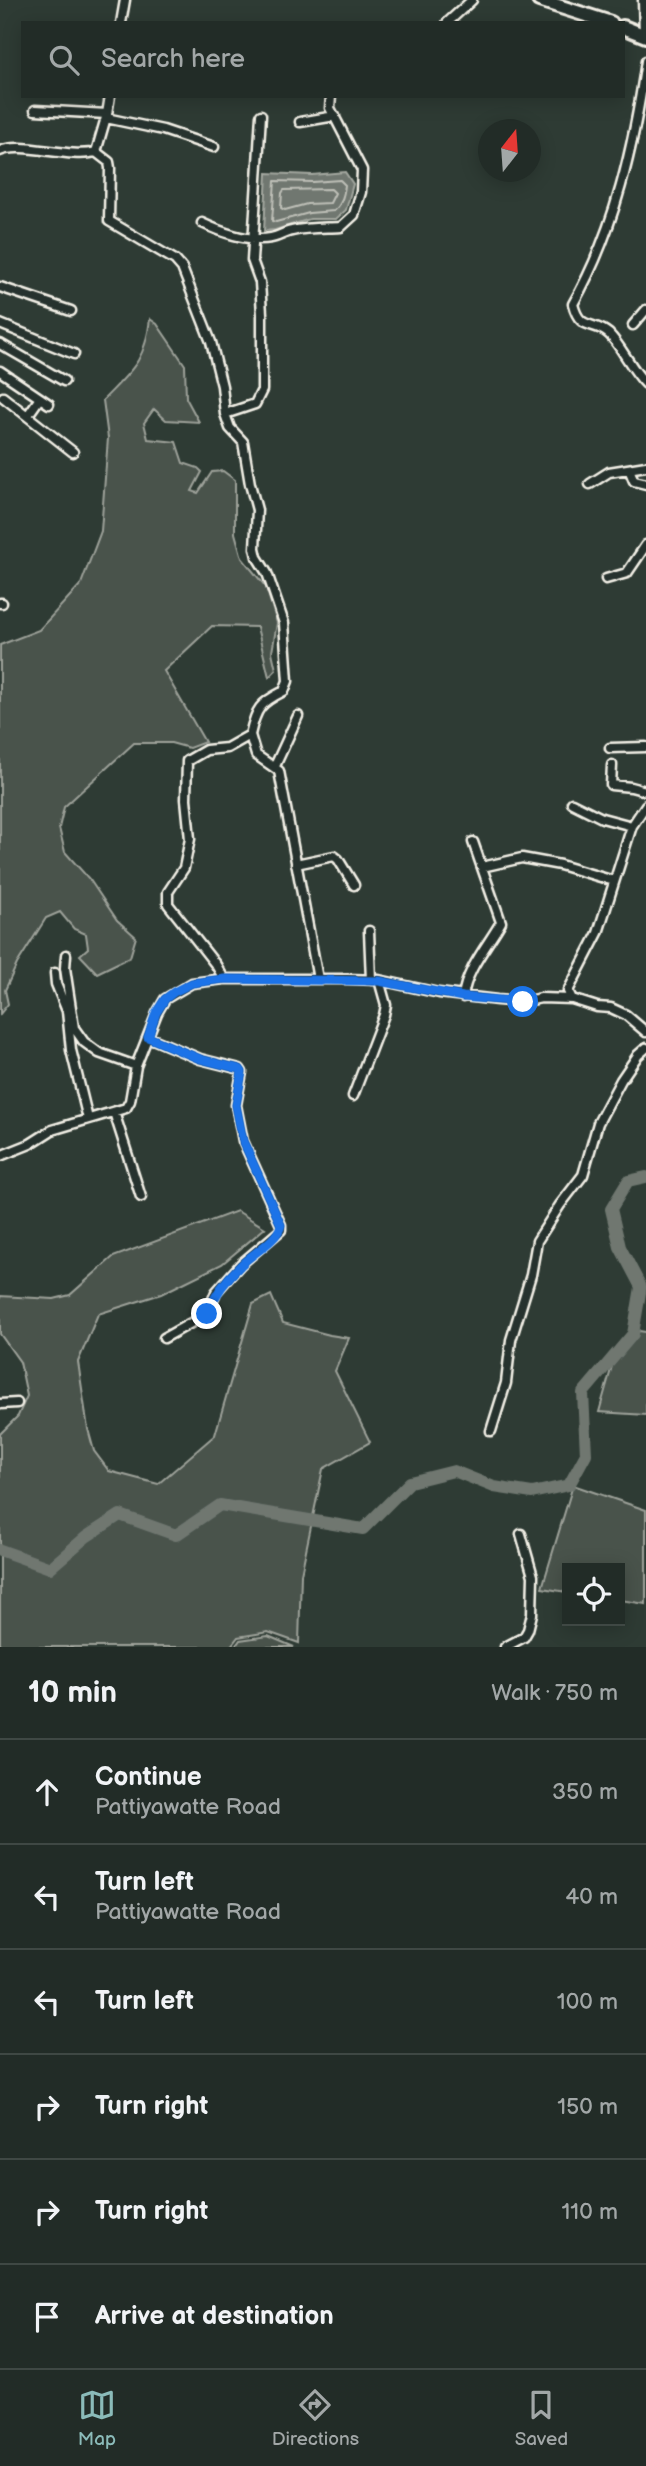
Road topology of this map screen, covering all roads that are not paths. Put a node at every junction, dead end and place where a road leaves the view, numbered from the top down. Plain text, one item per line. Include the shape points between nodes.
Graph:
1 (125, 0) edge
2 (472, 0) edge
3 (539, 0) edge
4 (643, 0) edge
5 (121, 21) edge
6 (449, 21) edge
7 (605, 21) edge
8 (625, 28) edge
9 (645, 35) edge
10 (646, 61) edge
11 (110, 98) edge
12 (331, 98) edge
13 (35, 110) dead end
14 (261, 115) dead end
15 (106, 116) junction
16 (335, 116) junction
17 (300, 122) dead end
18 (214, 147) dead end
19 (0, 151) edge
20 (96, 152) junction
21 (202, 223) dead end
22 (254, 238) junction
23 (0, 287) edge
24 (646, 310) edge
25 (71, 311) dead end
26 (0, 324) edge
27 (633, 325) dead end
28 (0, 344) edge
29 (74, 354) dead end
30 (0, 371) edge
31 (64, 380) dead end
32 (646, 384) edge
33 (3, 397) dead end
34 (40, 398) junction
35 (49, 404) dead end
36 (225, 414) junction
37 (28, 415) junction
38 (73, 452) dead end
39 (646, 466) edge
40 (629, 469) junction
41 (590, 484) dead end
42 (646, 484) edge
43 (646, 545) edge
44 (606, 579) dead end
45 (299, 716) dead end
46 (250, 735) junction
47 (646, 747) edge
48 (610, 748) dead end
49 (612, 765) dead end
50 (275, 766) junction
51 (646, 791) edge
52 (572, 803) dead end
53 (646, 805) edge
54 (632, 826) junction
55 (473, 842) dead end
56 (296, 864) junction
57 (482, 867) junction
58 (614, 881) junction
59 (354, 884) dead end
60 (369, 931) dead end
61 (66, 955) dead end
62 (55, 973) dead end
63 (224, 979) junction
64 (318, 979) junction
65 (375, 980) junction
66 (463, 997) junction
67 (572, 999) junction
68 (646, 1032) edge
69 (148, 1037) junction
70 (646, 1048) edge
71 (136, 1066) junction
72 (353, 1096) dead end
73 (114, 1112) junction
74 (88, 1119) junction
75 (0, 1156) edge
76 (141, 1197) dead end
77 (164, 1338) dead end
78 (17, 1403) dead end
79 (0, 1404) edge
80 (491, 1431) dead end
81 (521, 1534) dead end
82 (505, 1647) edge

1 - 5 street
2 - 6 street
3 - 7 main road
4 - 9 street
8 - 9 main road
10 - 32 street via 615,210 573,304 577,318 608,334
11 - 15 street
12 - 16 street
13 - 15 street
14 - 22 street
15 - 18 street
15 - 20 street
16 - 17 street
16 - 22 street via 362,170 354,215 341,227
19 - 20 street
20 - 36 street via 109,162 109,221 167,254 182,268 211,342
21 - 22 street
22 - 36 street via 252,260 260,282 262,314 262,390 255,404
23 - 25 street
24 - 27 street
26 - 29 street
28 - 31 street
30 - 34 street
33 - 37 street
34 - 35 street
34 - 37 street
36 - 46 street via 243,442 257,510 255,548 284,623 288,681 284,691 264,701 255,713
37 - 38 street
39 - 40 street
40 - 41 street via 609,472
40 - 42 street via 634,481
43 - 44 street via 627,573
45 - 50 street
46 - 50 street via 256,755
46 - 63 street via 187,761 190,839 184,868 168,891 169,904
47 - 48 street
49 - 51 street via 611,785
50 - 56 street
52 - 54 street
53 - 54 street
54 - 58 street
55 - 57 street
56 - 59 street via 334,856
56 - 64 street
57 - 58 street via 522,858
57 - 66 street via 501,922 474,965
58 - 67 street via 598,933 568,991
60 - 65 street
61 - 71 street via 74,1028 99,1053
62 - 74 street
63 - 64 street
63 - 69 street via 192,983 174,992 156,1013
64 - 65 street
65 - 66 street
65 - 72 street via 386,1005
66 - 67 street via 523,1002
67 - 68 street via 611,1008
69 - 71 street
69 - 77 street via 200,1059 240,1069 236,1105 243,1141 281,1225 216,1292 207,1314
70 - 80 street via 621,1080 598,1123 583,1175 537,1241
71 - 73 street via 130,1101 126,1108
73 - 74 street
73 - 76 street
74 - 75 street via 52,1130
78 - 79 street
81 - 82 street via 533,1576 532,1615 523,1637

